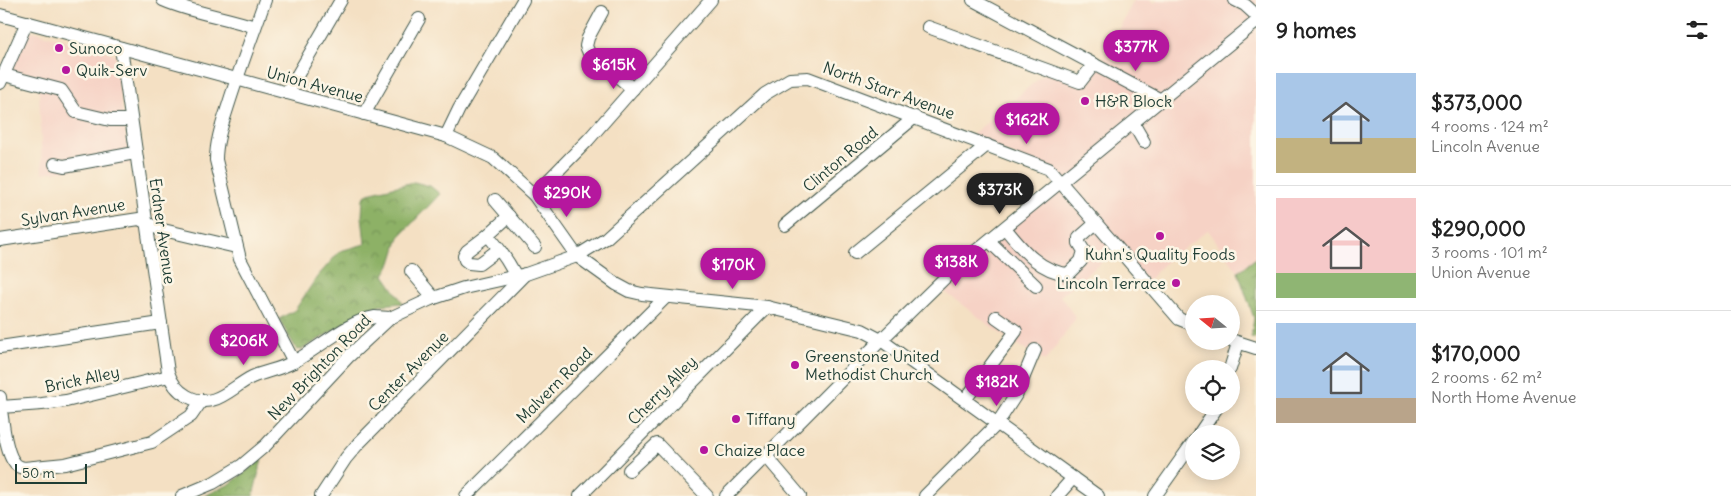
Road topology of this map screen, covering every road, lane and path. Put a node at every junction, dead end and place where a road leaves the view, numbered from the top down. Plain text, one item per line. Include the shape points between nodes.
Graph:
1 (163, 0) edge
2 (265, 0) edge
3 (342, 0) edge
4 (523, 0) edge
5 (711, 0) edge
6 (973, 0) edge
7 (1235, 0) edge
8 (602, 12) dead end
9 (0, 15) edge
10 (1256, 16) edge
11 (419, 19) dead end
12 (27, 22) junction
13 (1256, 22) edge
14 (256, 27) junction
15 (928, 27) dead end
16 (121, 48) junction
17 (1094, 64) junction
18 (2, 79) edge
19 (236, 80) junction
20 (633, 89) junction
21 (287, 93) junction
22 (1161, 100) junction
23 (364, 114) junction
24 (915, 117) junction
25 (131, 120) junction
26 (1133, 123) junction
27 (446, 136) junction
28 (1144, 142) dead end
29 (986, 145) junction
30 (136, 153) junction
31 (55, 164) dead end
32 (1062, 182) junction
33 (534, 195) junction
34 (495, 200) dead end
35 (509, 216) junction
36 (145, 221) junction
37 (1096, 223) junction
38 (786, 225) dead end
39 (1004, 228) junction
40 (488, 235) junction
41 (0, 240) edge
42 (989, 241) junction
43 (236, 247) junction
44 (535, 247) dead end
45 (499, 249) junction
46 (855, 252) dead end
47 (577, 256) junction
48 (411, 270) dead end
49 (521, 275) junction
50 (1036, 286) dead end
51 (666, 297) junction
52 (434, 298) junction
53 (768, 307) junction
54 (996, 317) dead end
55 (390, 318) junction
56 (1185, 321) edge
57 (160, 323) junction
58 (881, 340) junction
59 (1240, 343) edge
60 (0, 347) edge
61 (1256, 348) edge
62 (1035, 350) dead end
63 (294, 362) junction
64 (169, 376) junction
65 (202, 400) junction
66 (965, 400) junction
67 (0, 402) edge
68 (997, 424) junction
69 (1185, 454) edge
70 (766, 456) junction
71 (629, 470) dead end
72 (1073, 478) junction
73 (182, 496) edge
74 (321, 496) edge
75 (466, 496) edge
76 (580, 496) edge
77 (707, 496) edge
78 (726, 496) edge
79 (800, 496) edge
80 (925, 496) edge
81 (1057, 496) edge
82 (1098, 496) edge
83 (1155, 496) edge

1 - 14 street
2 - 14 street
3 - 21 street
4 - 27 street
5 - 20 street
6 - 17 street
7 - 10 street
8 - 20 street via 586,46
9 - 12 street, Union Avenue
11 - 23 street
12 - 16 street, Union Avenue
12 - 18 street
13 - 22 street
14 - 19 street
15 - 17 street via 1080,82
16 - 19 street, Union Avenue
16 - 25 street, Erdner Avenue
17 - 22 street
18 - 25 street via 61,90 76,112 110,120
19 - 21 street, Union Avenue
19 - 43 street via 216,148
20 - 33 street
21 - 23 street, Union Avenue
22 - 26 street
23 - 27 street, Union Avenue
24 - 29 street, North Starr Avenue
24 - 38 street, Clinton Road
24 - 47 street, North Starr Avenue via 808,78 790,79 764,94 606,238
25 - 30 street, Erdner Avenue
26 - 28 street
26 - 32 street
27 - 33 street, Union Avenue via 493,158
29 - 32 street, North Starr Avenue via 1049,169
29 - 46 street
30 - 31 street via 64,166
30 - 36 street, Erdner Avenue
32 - 37 street, North Starr Avenue
32 - 39 street
33 - 47 street, Union Avenue
34 - 35 street
35 - 40 street
35 - 44 street
36 - 41 street, Sylvan Avenue via 139,219
36 - 43 street, Sylvan Avenue via 159,229
36 - 57 street, Erdner Avenue
37 - 39 street via 1079,238 1084,251 1081,261 1068,274 1057,273 1030,258
37 - 56 street, North Starr Avenue via 1179,319
39 - 42 street
40 - 45 street
40 - 45 street via 467,251 465,260 480,264
42 - 50 street
42 - 58 street via 955,268
43 - 63 street
45 - 49 street
47 - 49 street, New Brighton Road
47 - 51 street, Union Avenue via 628,291
48 - 52 street
49 - 52 street, New Brighton Road
49 - 74 street, Center Avenue via 357,445
51 - 53 street, Union Avenue
51 - 75 street, Malvern Road
52 - 55 street, New Brighton Road
53 - 58 street, Union Avenue via 862,330
53 - 76 street, Cherry Alley
54 - 66 street via 1016,331
55 - 63 street via 375,317 351,326
55 - 73 street, New Brighton Road via 349,356 266,445 241,466
57 - 60 street
57 - 64 street, Erdner Avenue
58 - 66 street, Union Avenue
58 - 70 street
59 - 61 street
62 - 68 street via 1017,393
63 - 65 street via 251,377 222,396
64 - 65 street via 183,393
64 - 67 street, Brick Alley via 66,401 42,404
65 - 67 street via 191,416 152,442 65,464 24,468 12,460
66 - 68 street, Union Avenue
68 - 72 street, Union Avenue
68 - 80 street
69 - 83 street
70 - 78 street
70 - 79 street
71 - 77 street via 657,444
72 - 81 street
72 - 82 street, Union Avenue

